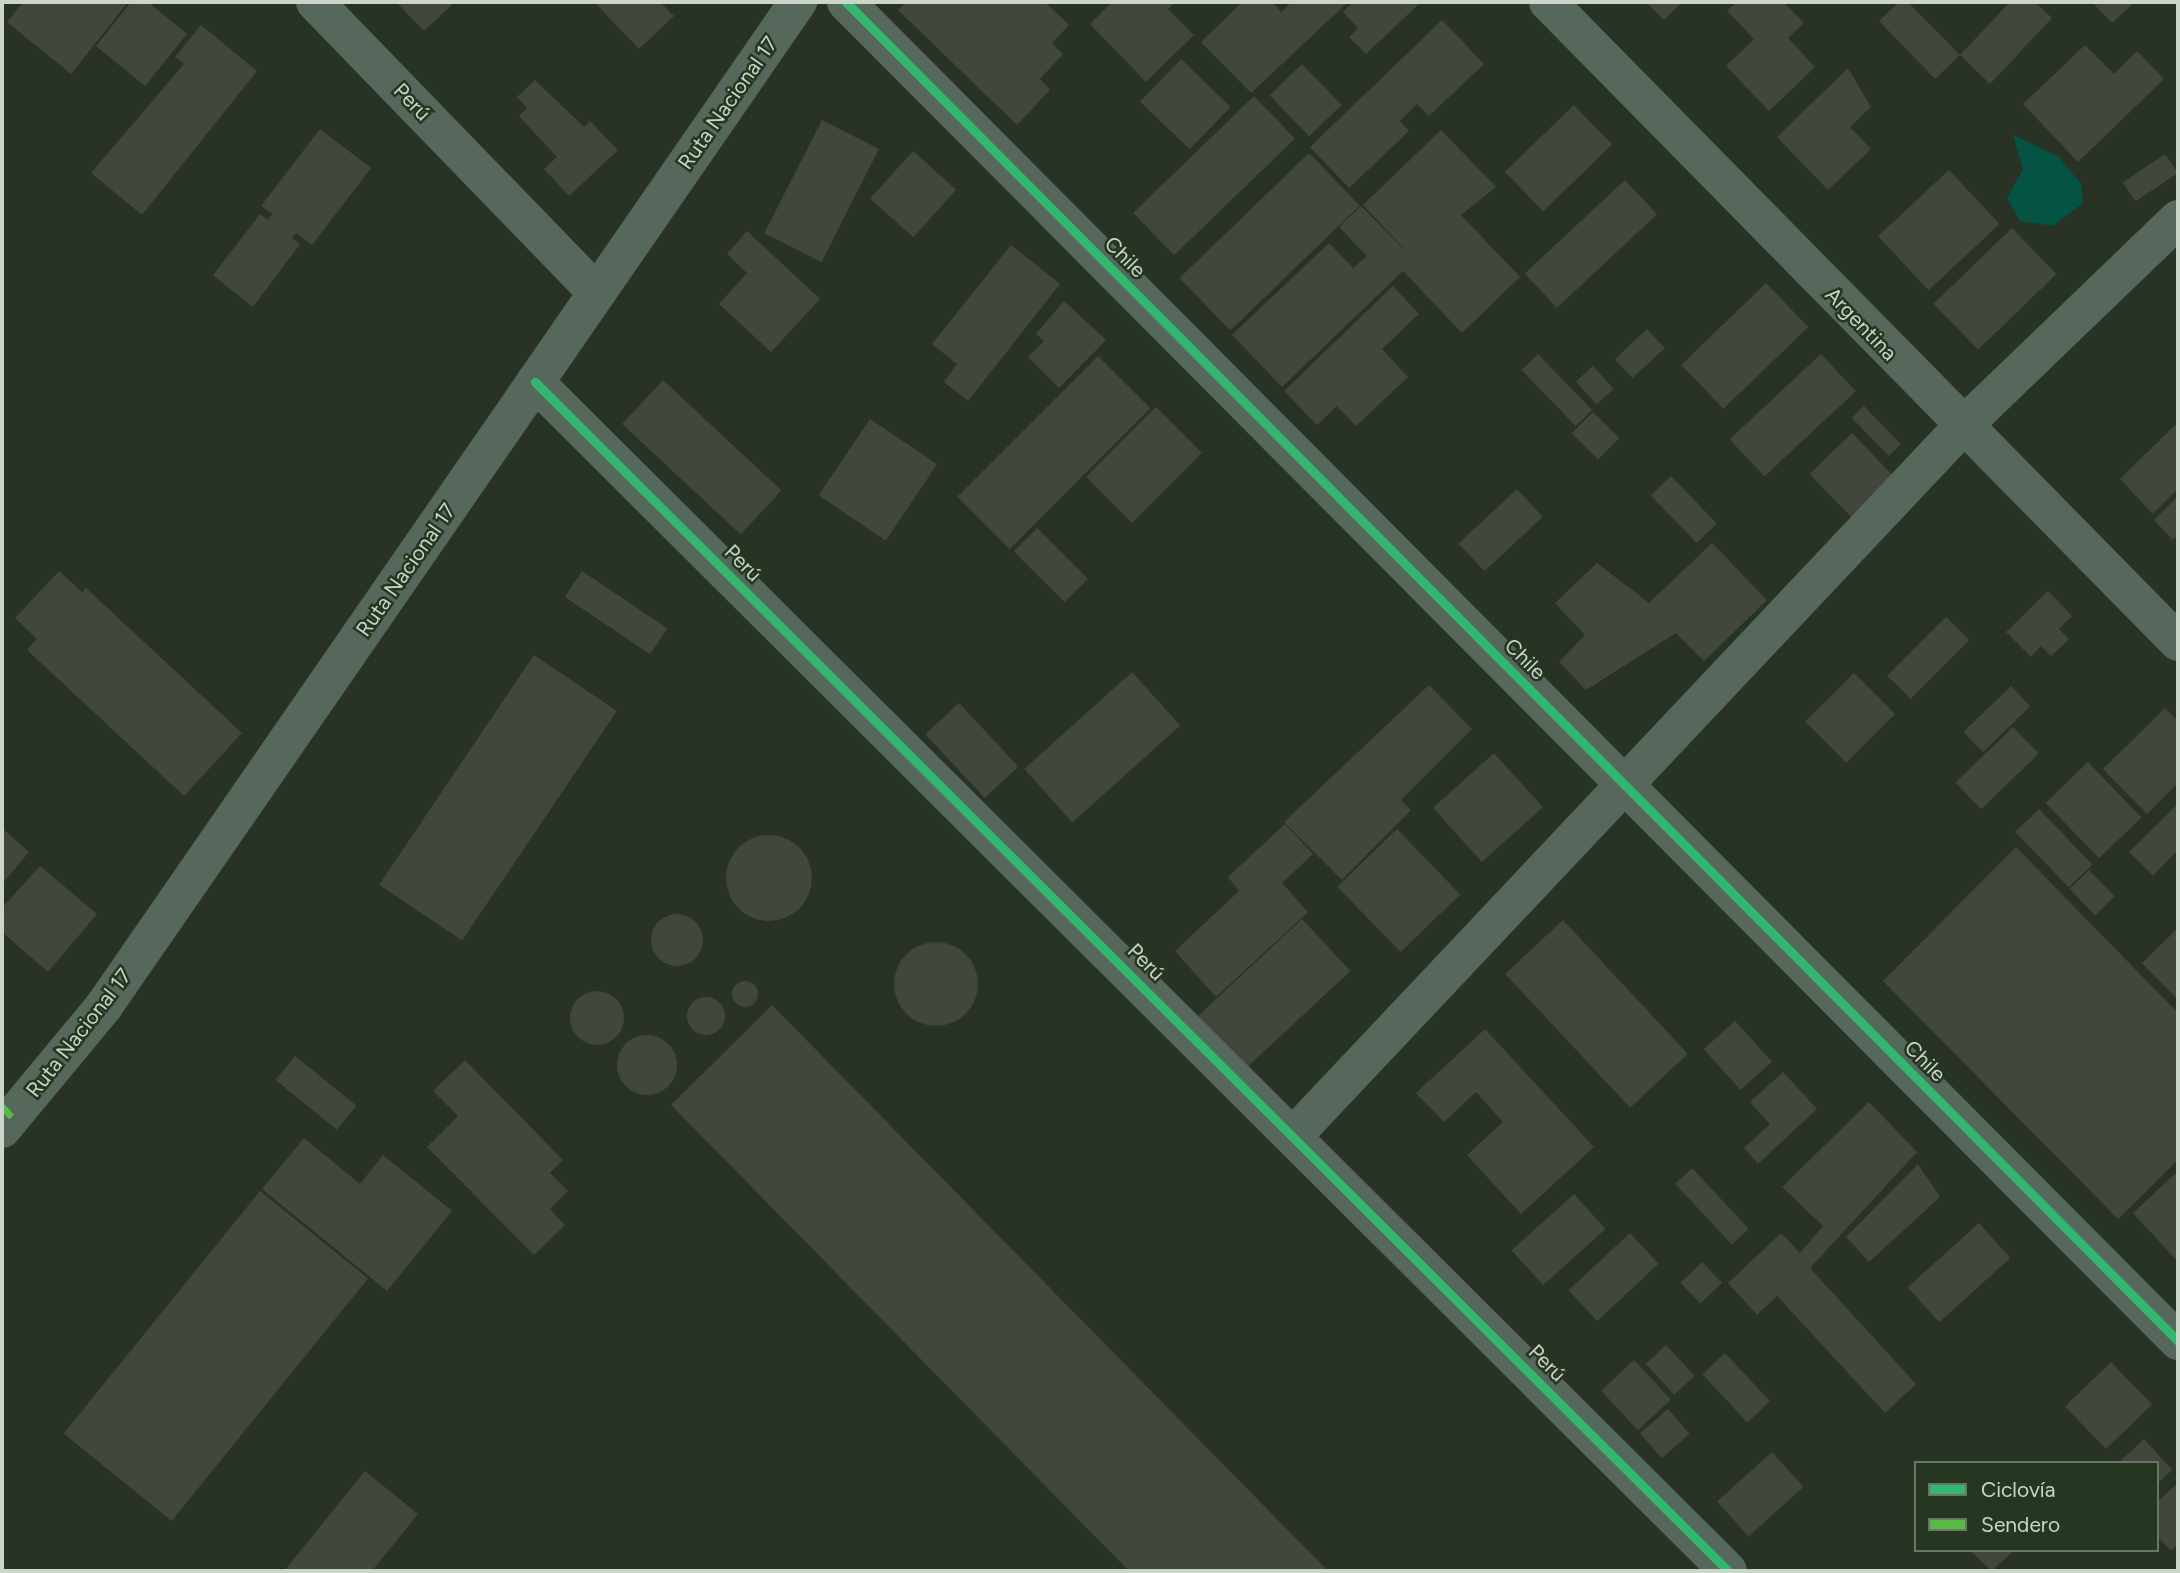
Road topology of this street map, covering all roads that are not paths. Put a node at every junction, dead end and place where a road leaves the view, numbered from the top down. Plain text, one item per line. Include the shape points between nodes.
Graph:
1 (315, 2) edge
2 (798, 2) edge
3 (846, 2) edge
4 (1548, 2) edge
5 (2178, 219) edge
6 (597, 293) junction
7 (535, 382) junction
8 (1962, 427) junction
9 (2178, 642) edge
10 (1625, 785) junction
11 (2, 1129) edge
12 (1295, 1134) junction
13 (2178, 1341) edge
14 (1728, 1571) edge

1 - 6 street, Perú
2 - 6 street, Ruta Nacional 17
3 - 10 street, Chile
4 - 8 street, Argentina
5 - 8 street
6 - 7 street, Ruta Nacional 17
7 - 11 street, Ruta Nacional 17 via 104,1006
7 - 12 street, Perú
8 - 9 street, Argentina
8 - 10 street
10 - 12 street
10 - 13 street, Chile
12 - 14 street, Perú

